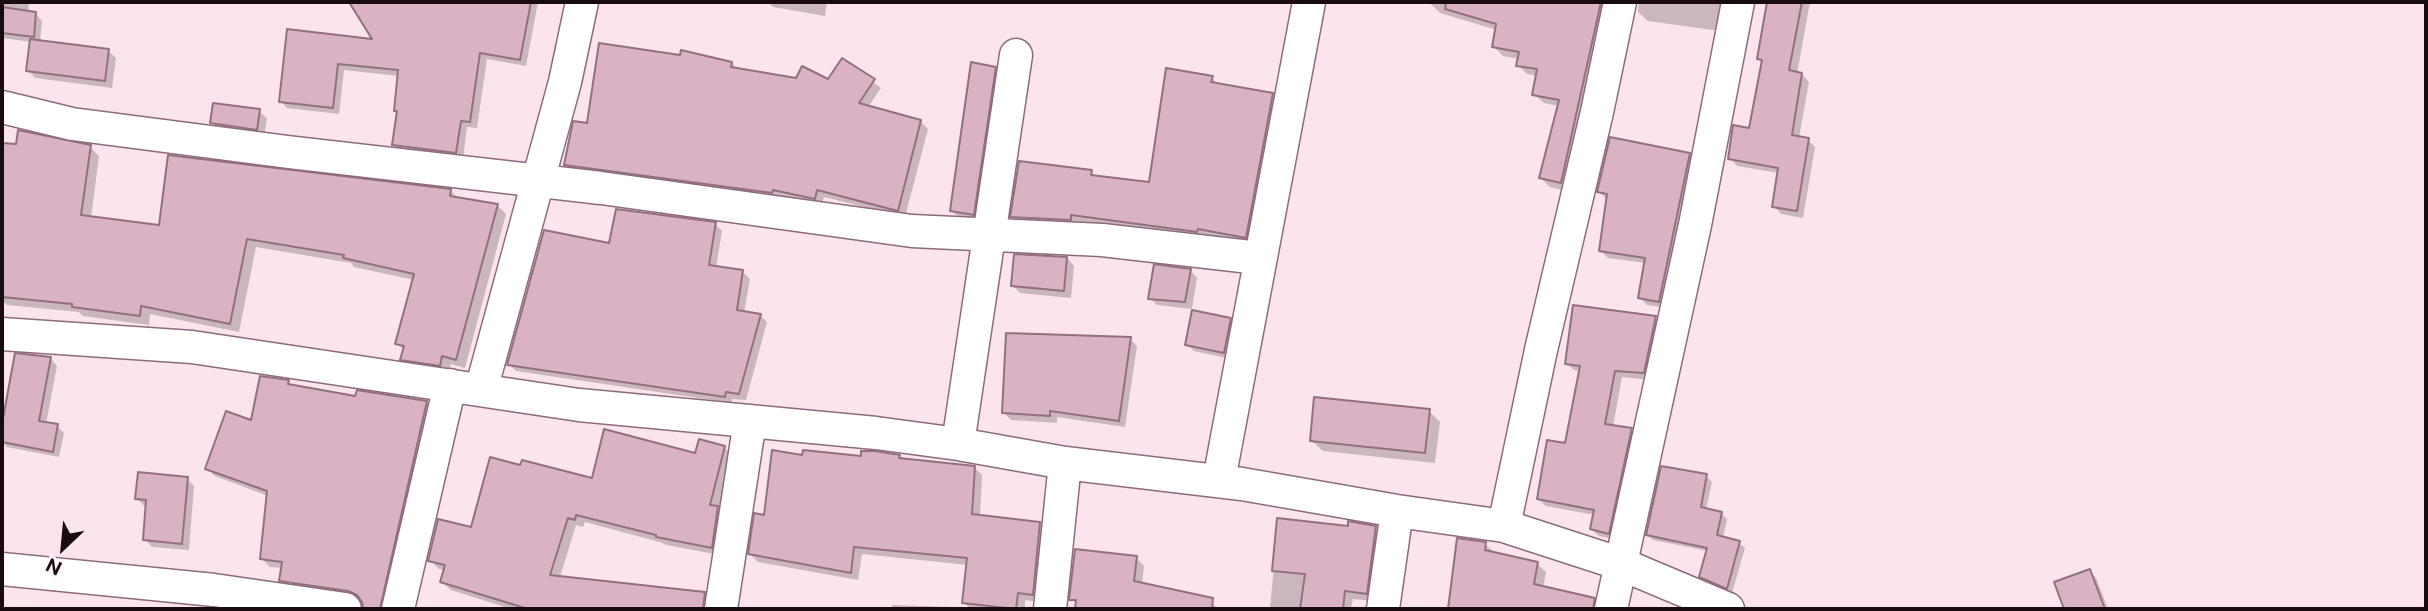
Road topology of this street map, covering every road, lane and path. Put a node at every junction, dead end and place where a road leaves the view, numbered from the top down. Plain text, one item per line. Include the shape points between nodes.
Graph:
1 (582, 2) edge
2 (1309, 2) edge
3 (1620, 2) edge
4 (1738, 2) edge
5 (1016, 55) dead end
6 (2, 107) edge
7 (538, 181) junction
8 (989, 235) junction
9 (1259, 258) junction
10 (2, 334) edge
11 (450, 386) junction
12 (481, 390) junction
13 (750, 421) junction
14 (958, 444) junction
15 (1065, 463) junction
16 (1219, 480) junction
17 (1397, 511) junction
18 (1504, 526) junction
19 (1620, 564) junction
20 (2, 569) edge
21 (345, 609) edge
22 (398, 609) edge
23 (721, 609) edge
24 (1050, 609) edge
25 (1383, 609) edge
26 (1611, 609) edge
27 (1727, 609) edge

1 - 7 street
2 - 9 street
3 - 18 street
4 - 19 street via 1695,226
5 - 8 street
6 - 7 street via 72,124
7 - 8 street via 912,231
7 - 12 street
8 - 9 street via 1102,240
8 - 14 street
9 - 16 street
10 - 11 street via 192,347
11 - 12 street
11 - 22 street
12 - 13 street via 579,405
13 - 14 street
13 - 23 street
14 - 15 street
15 - 16 street
15 - 24 street
16 - 17 street
17 - 18 street
17 - 25 street
18 - 19 street
19 - 26 street
19 - 27 street
20 - 21 street via 214,590

